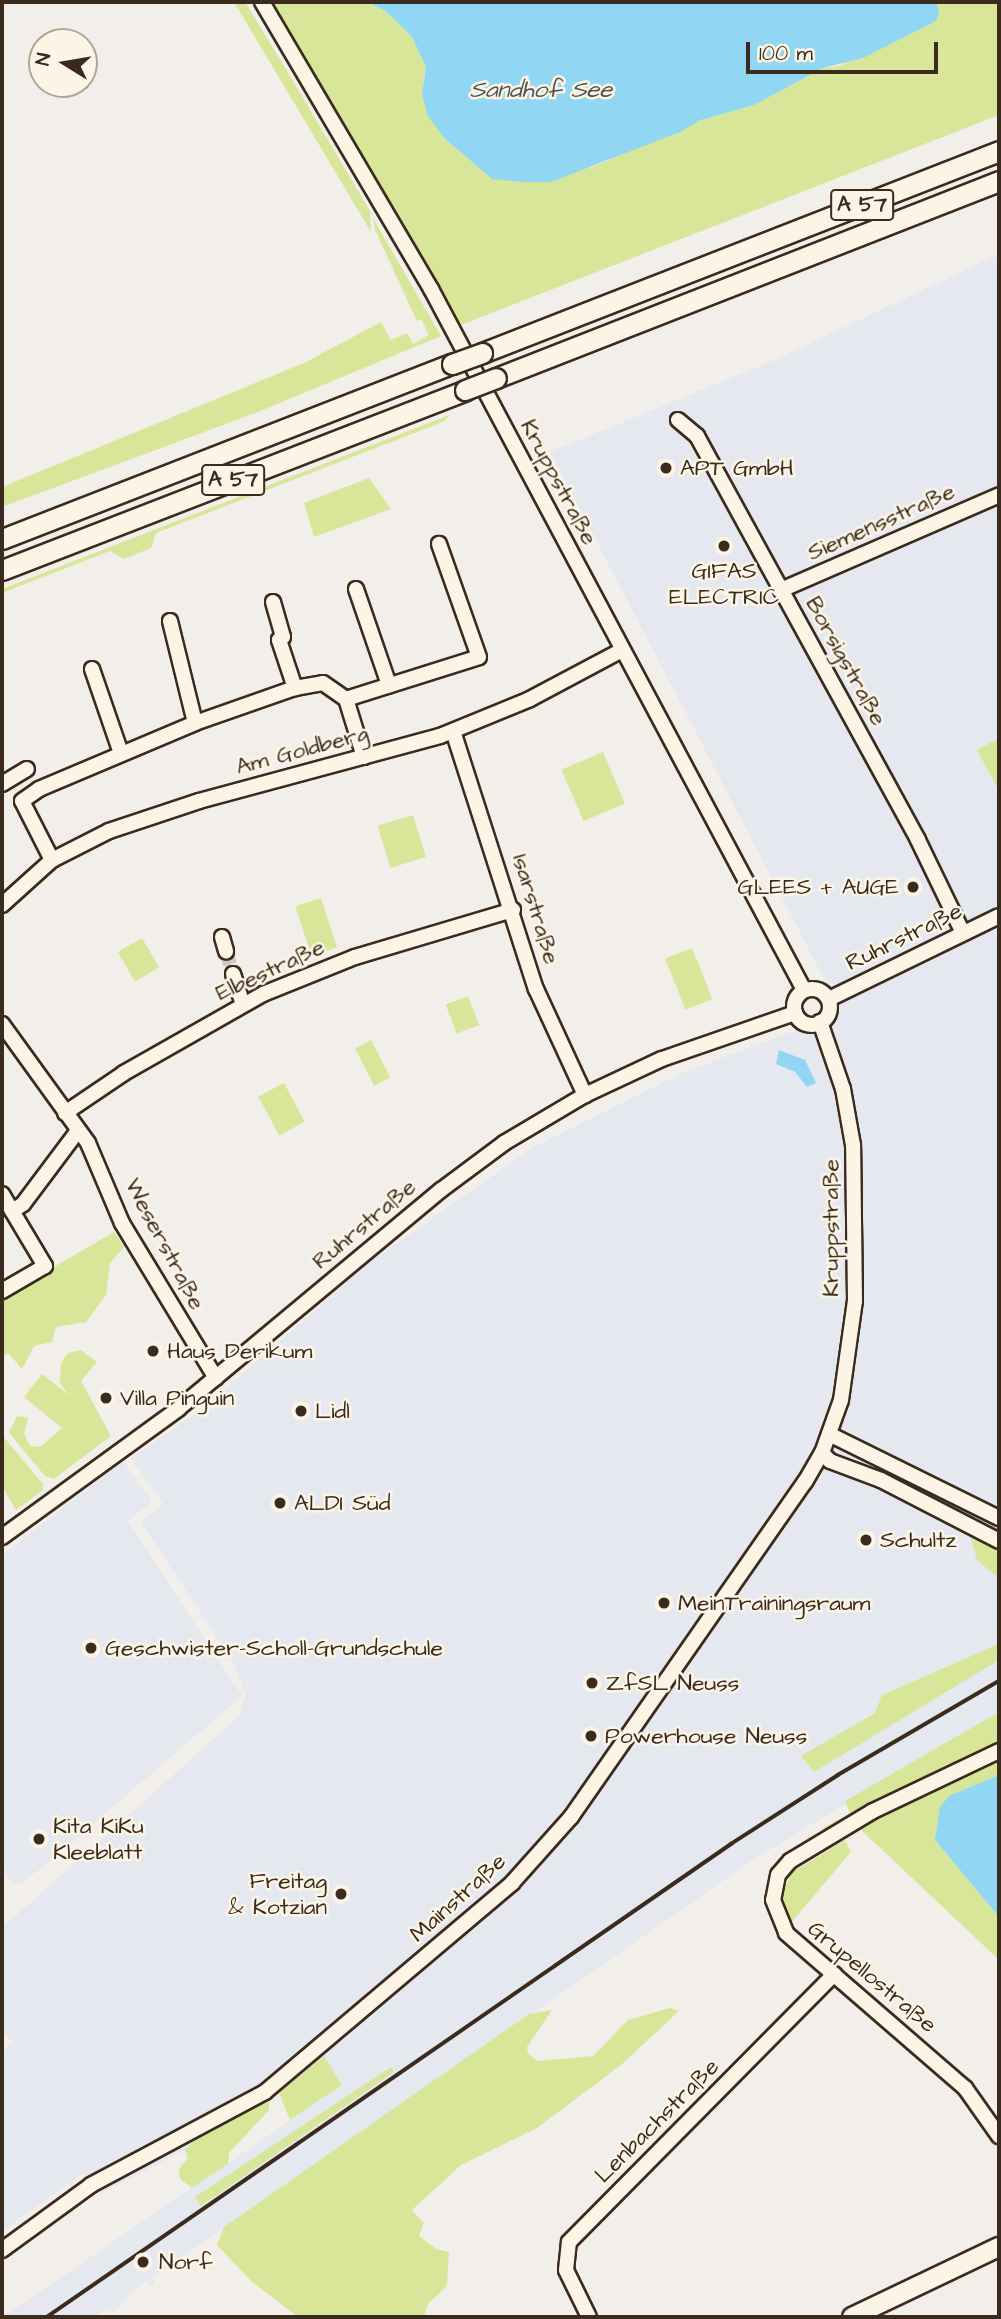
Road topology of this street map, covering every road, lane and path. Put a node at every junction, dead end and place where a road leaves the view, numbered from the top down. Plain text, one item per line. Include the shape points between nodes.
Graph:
1 (262, 2) edge
2 (999, 151) edge
3 (999, 181) edge
4 (678, 420) dead end
5 (999, 495) edge
6 (2, 539) edge
7 (439, 544) dead end
8 (2, 569) edge
9 (356, 589) dead end
10 (781, 590) junction
11 (273, 602) dead end
12 (170, 621) dead end
13 (622, 650) junction
14 (92, 669) dead end
15 (389, 685) junction
16 (295, 688) junction
17 (346, 699) junction
18 (195, 723) junction
19 (453, 731) junction
20 (121, 754) junction
21 (364, 757) junction
22 (2, 784) edge
23 (40, 789) junction
24 (52, 860) junction
25 (2, 905) edge
26 (513, 910) junction
27 (999, 916) edge
28 (963, 933) junction
29 (233, 974) tunnel mouth
30 (804, 990) junction
31 (829, 999) junction
32 (243, 1004) junction
33 (794, 1013) junction
34 (820, 1022) junction
35 (2, 1024) edge
36 (584, 1095) junction
37 (65, 1113) junction
38 (77, 1132) junction
39 (6, 1206) edge
40 (2, 1291) edge
41 (216, 1378) junction
42 (830, 1434) junction
43 (822, 1453) junction
44 (868, 1453) junction
45 (881, 1480) junction
46 (999, 1518) edge
47 (2, 1537) edge
48 (999, 1541) edge
49 (999, 1751) edge
50 (834, 1974) junction
51 (999, 2136) edge
52 (999, 2247) edge
53 (2, 2250) edge
54 (589, 2317) edge
55 (852, 2317) edge

1 - 13 street, Kruppstraße via 389,213
2 - 6 highway, A 57, bridge
3 - 8 highway, A 57, bridge
4 - 10 street, Borsigstraße via 697,436
5 - 10 street, Siemensstraße
7 - 15 street via 479,657
9 - 15 street
10 - 28 street, Borsigstraße via 918,840
11 - 16 street via 284,638 279,640
12 - 18 street
13 - 19 street, Am Goldberg via 530,699
13 - 30 street, Kruppstraße
14 - 20 street
15 - 17 street
16 - 17 street via 323,683
16 - 18 street
17 - 21 street
18 - 20 street
19 - 21 street, Am Goldberg
19 - 26 street, Isarstraße
20 - 23 street
21 - 24 street, Am Goldberg via 145,818
22 - 23 street via 26,768
23 - 24 street via 22,801
24 - 25 street, Am Goldberg
26 - 32 street, Elbestraße via 355,957
26 - 36 street, Isarstraße via 536,989
27 - 28 street, Ruhrstraße
28 - 31 street, Ruhrstraße
29 - 32 street
30 - 31 street via 821,990
30 - 33 street via 794,1000
31 - 34 street via 830,1011
32 - 37 street, Elbestraße
33 - 34 street via 802,1023
33 - 36 street, Ruhrstraße via 685,1050
34 - 42 street, Kruppstraße via 848,1111 856,1182 853,1332
35 - 37 street, Weserstraße
36 - 41 street, Ruhrstraße via 513,1137 441,1190
37 - 38 street, Weserstraße
38 - 39 street via 23,1203
38 - 41 street, Weserstraße via 88,1143 129,1235
39 - 40 street via 45,1266
41 - 47 street, Ruhrstraße
42 - 43 street, Mainstraße
42 - 44 street
43 - 44 street via 854,1458
43 - 45 street via 830,1461
43 - 53 street, Mainstraße via 597,1782 512,1883 265,2092 97,2182
44 - 45 street
44 - 46 street
45 - 48 street
49 - 50 street, Grupellostraße via 873,1811 782,1868 773,1900 781,1926
50 - 51 street, Grupellostraße via 965,2088
50 - 54 street, Lenbachstraße via 569,2242 566,2270
52 - 55 main road

